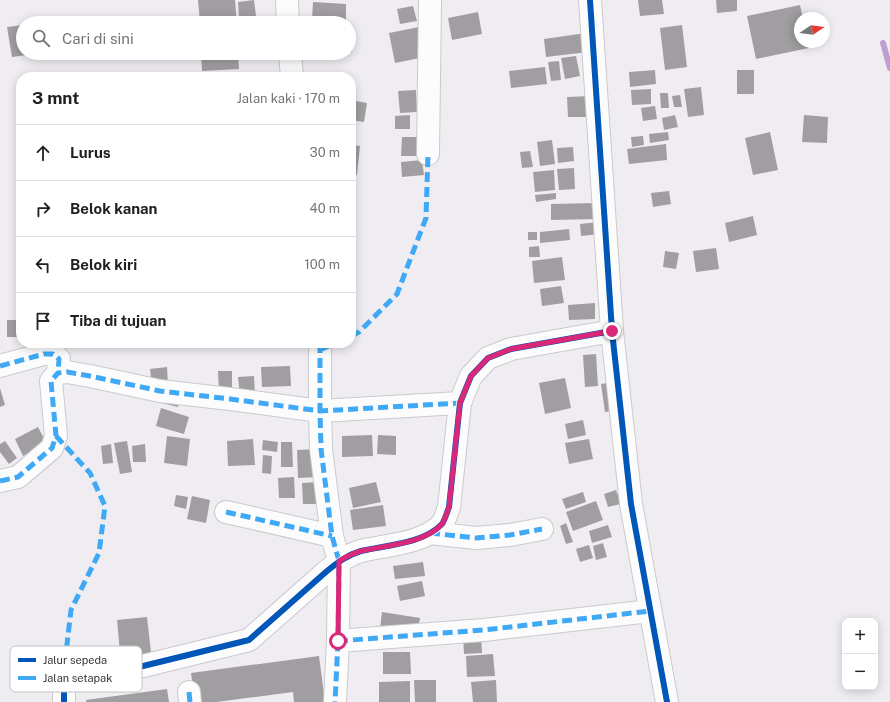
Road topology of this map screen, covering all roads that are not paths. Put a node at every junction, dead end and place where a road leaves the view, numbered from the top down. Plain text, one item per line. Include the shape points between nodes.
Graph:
1 (286, 0) edge
2 (430, 0) edge
3 (590, 0) edge
4 (287, 16) edge
5 (291, 60) edge
6 (292, 72) edge
7 (428, 154) dead end
8 (612, 331) junction
9 (320, 348) edge
10 (0, 366) edge
11 (58, 373) junction
12 (460, 403) junction
13 (320, 411) junction
14 (0, 481) edge
15 (226, 512) dead end
16 (542, 529) dead end
17 (430, 533) junction
18 (332, 536) junction
19 (339, 561) junction
20 (650, 611) junction
21 (338, 641) junction
22 (142, 667) edge
23 (335, 702) edge
24 (666, 702) edge

1 - 4 street
2 - 7 street
3 - 8 street
5 - 6 street
8 - 12 street via 511,349 488,358 471,376
8 - 20 street via 631,504
9 - 13 street
10 - 11 street via 53,354 59,360
11 - 13 street via 90,376 160,391
11 - 14 street via 52,381 56,436 52,448 18,477
12 - 13 street
12 - 17 street via 449,507 442,523
13 - 18 street via 321,449
15 - 18 street
16 - 17 street via 476,538
17 - 19 street via 408,542 360,551
18 - 19 street
19 - 21 street
19 - 22 street via 249,640
20 - 21 street via 484,630
20 - 24 street
21 - 23 street

